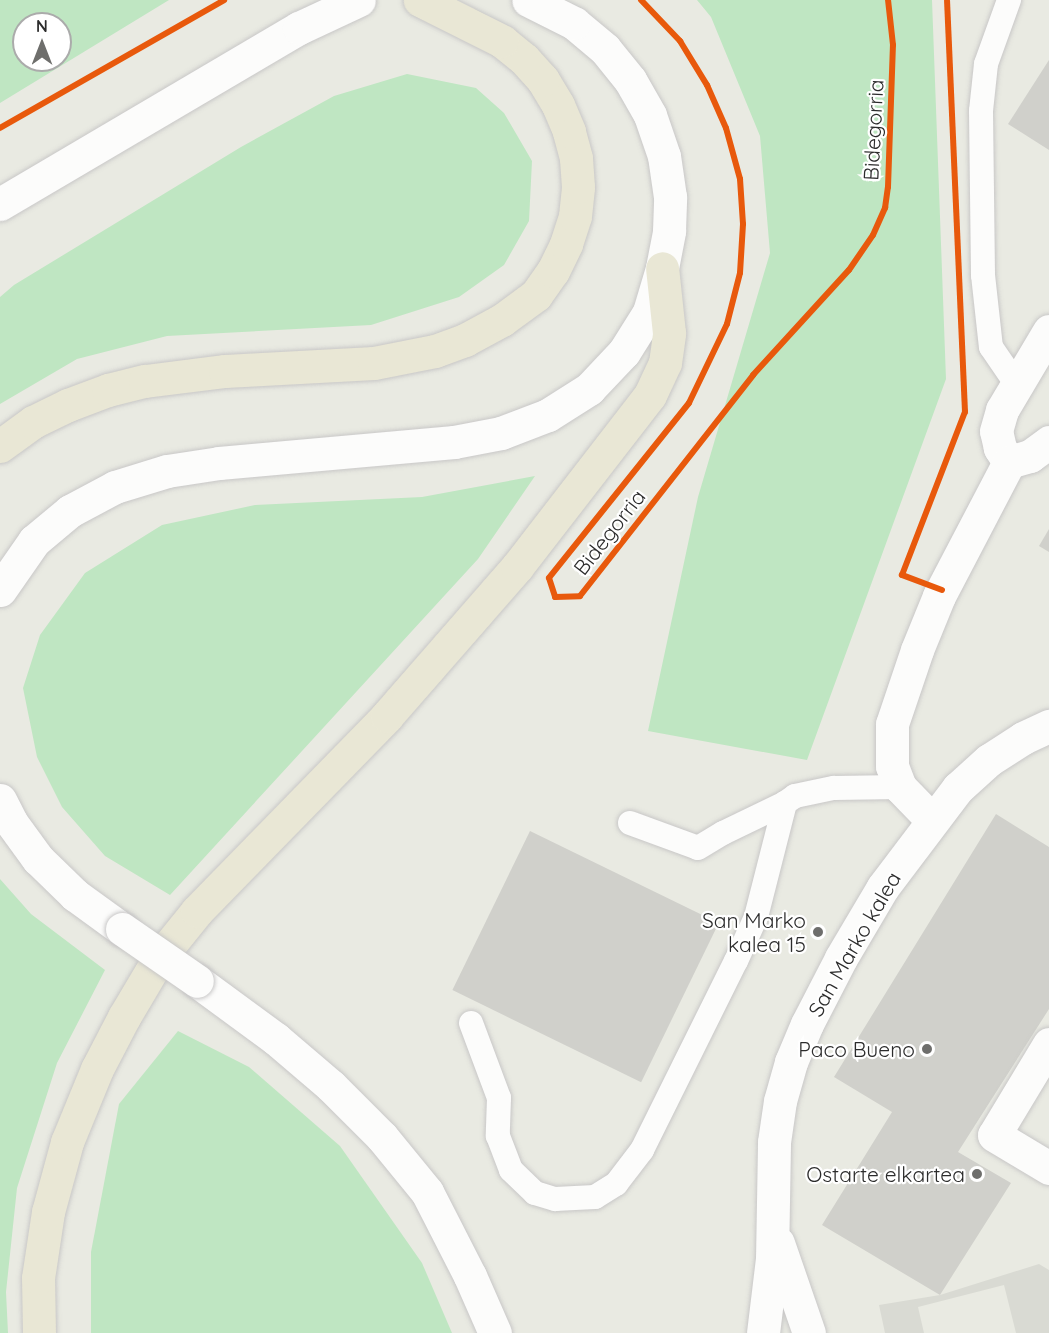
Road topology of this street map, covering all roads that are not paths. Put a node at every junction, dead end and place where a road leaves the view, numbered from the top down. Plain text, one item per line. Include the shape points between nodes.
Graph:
1 (359, 0) edge
2 (420, 0) edge
3 (528, 0) edge
4 (1009, 0) edge
5 (0, 204) edge
6 (662, 268) junction
7 (1049, 331) edge
8 (1017, 385) junction
9 (1049, 442) edge
10 (0, 446) edge
11 (1009, 462) junction
12 (0, 590) edge
13 (1049, 726) edge
14 (900, 787) junction
15 (0, 800) edge
16 (785, 803) junction
17 (932, 820) junction
18 (630, 823) dead end
19 (471, 1023) dead end
20 (1049, 1044) edge
21 (1049, 1168) edge
22 (772, 1224) junction
23 (39, 1333) edge
24 (495, 1333) edge
25 (763, 1333) edge
26 (809, 1333) edge

1 - 5 street via 299,28
2 - 10 highway via 502,41 524,59 543,80 569,131 577,168 575,216 558,262 536,295 502,320 435,351 374,363 225,371 145,381 68,405 33,422
3 - 6 street via 574,23 605,49 630,80 650,115 664,156 670,197
4 - 8 lane via 986,64 981,111 983,275 991,347
6 - 12 street via 649,312 624,352 589,389 548,415 501,433 454,442 219,463 156,474 115,487 70,511 34,541
6 - 23 highway via 669,333 665,363 650,395 517,567 387,716 197,911 159,958 124,1017 67,1142 48,1212 38,1278
7 - 8 street
8 - 11 street via 1002,410 996,431
9 - 11 street via 1030,456
11 - 14 street via 942,590 892,724 892,766
13 - 17 street, San Marko kalea via 989,760 958,788
14 - 16 lane via 834,788 795,796
14 - 17 street
15 - 24 street, bridge via 38,859 75,896 276,1038 332,1086 382,1137 427,1192
16 - 18 lane via 698,849
16 - 19 lane via 756,917 646,1141 616,1184 595,1197 555,1199 535,1193 511,1170 498,1136 499,1098
17 - 22 street, San Marko kalea via 883,888 841,958 791,1062 774,1142
20 - 21 street via 994,1135
22 - 25 street, San Marko kalea
22 - 26 street, San Marko kalea

